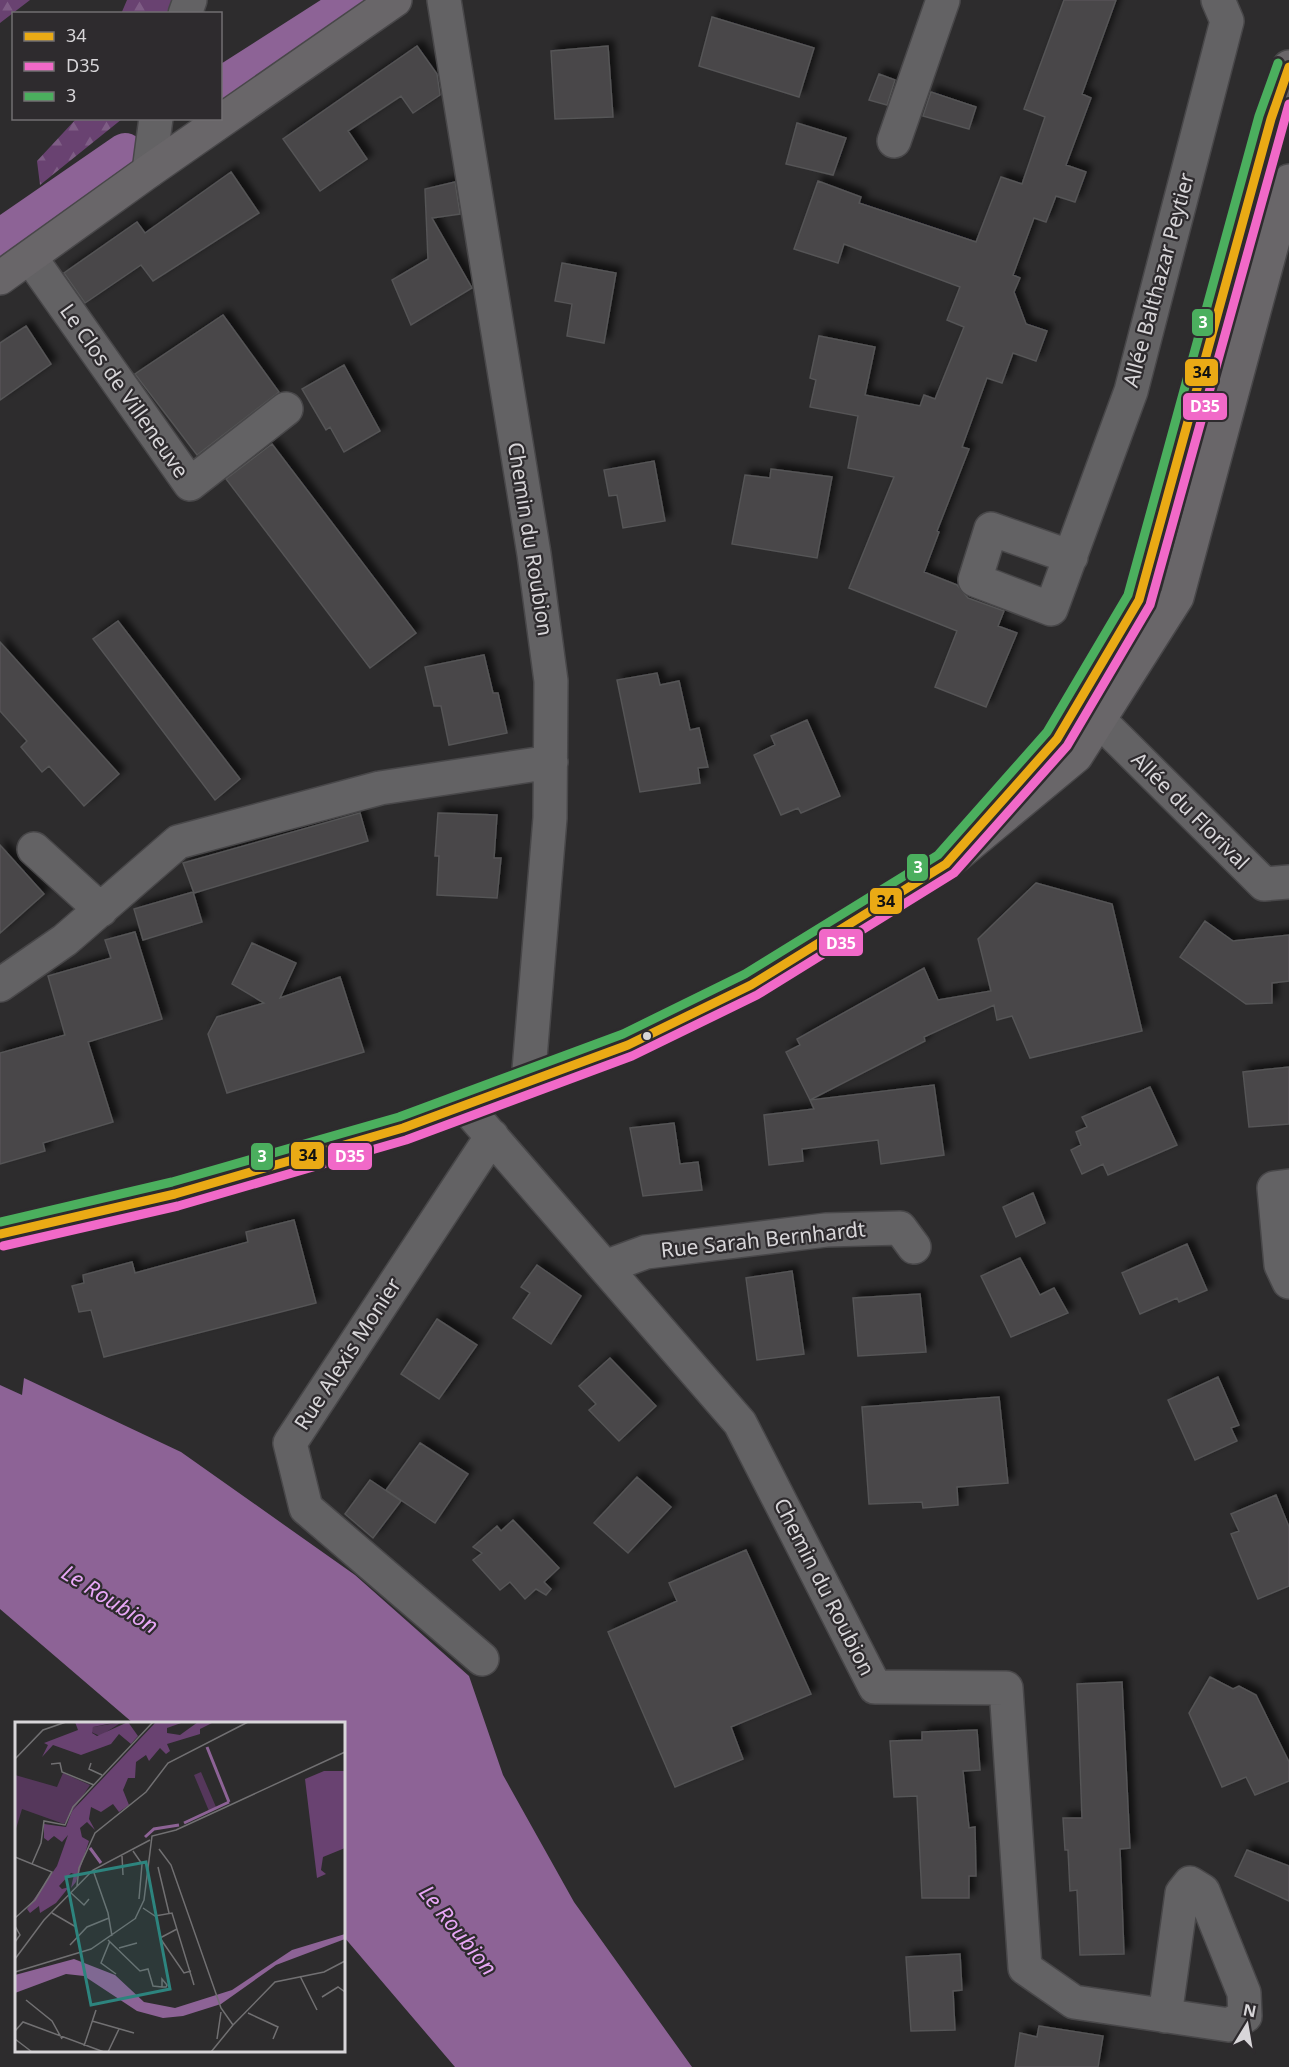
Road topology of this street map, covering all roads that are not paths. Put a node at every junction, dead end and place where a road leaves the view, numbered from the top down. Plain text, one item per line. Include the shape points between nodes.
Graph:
1 (395, 0) edge
2 (444, 0) edge
3 (943, 0) edge
4 (1218, 0) edge
5 (1289, 67) edge
6 (156, 120) edge
7 (894, 141) dead end
8 (149, 171) junction
9 (1289, 181) edge
10 (30, 257) junction
11 (0, 278) edge
12 (286, 409) dead end
13 (1071, 557) dead end
14 (1099, 720) junction
15 (551, 762) junction
16 (34, 849) dead end
17 (946, 864) junction
18 (1289, 882) edge
19 (101, 910) junction
20 (0, 985) edge
21 (528, 1082) junction
22 (465, 1106) junction
23 (492, 1136) junction
24 (1289, 1186) edge
25 (0, 1234) edge
26 (1284, 1234) edge
27 (914, 1247) dead end
28 (605, 1267) junction
29 (1289, 1282) edge
30 (482, 1659) dead end
31 (1166, 2016) dead end

1 - 8 main road
2 - 15 street, Chemin du Roubion via 535,566 551,681
3 - 7 street
4 - 13 street, Allée Balthazar Peytier via 1227,21 1134,379
5 - 17 main road via 1271,119 1139,600 1057,739
6 - 8 street
8 - 10 main road
9 - 14 main road via 1177,597
10 - 11 main road
10 - 12 street, Le Clos de Villeneuve via 190,484
14 - 17 main road via 1076,756
14 - 18 street, Allée du Florival via 1264,884
15 - 19 street via 380,788 178,842
15 - 21 street, Chemin du Roubion via 550,818
16 - 19 street
17 - 21 main road via 750,985 628,1045
19 - 20 street
21 - 22 main road
22 - 23 street, Chemin du Roubion
22 - 25 main road via 404,1128 175,1194
23 - 28 street, Chemin du Roubion
23 - 30 street, Rue Alexis Monier via 290,1443 306,1508
24 - 26 street via 1274,1188
26 - 29 street via 1281,1265
27 - 28 street, Rue Sarah Bernhardt via 900,1228 826,1230 646,1252
28 - 31 street, Chemin du Roubion via 740,1423 874,1687 1006,1688 1025,1968 1074,2002

